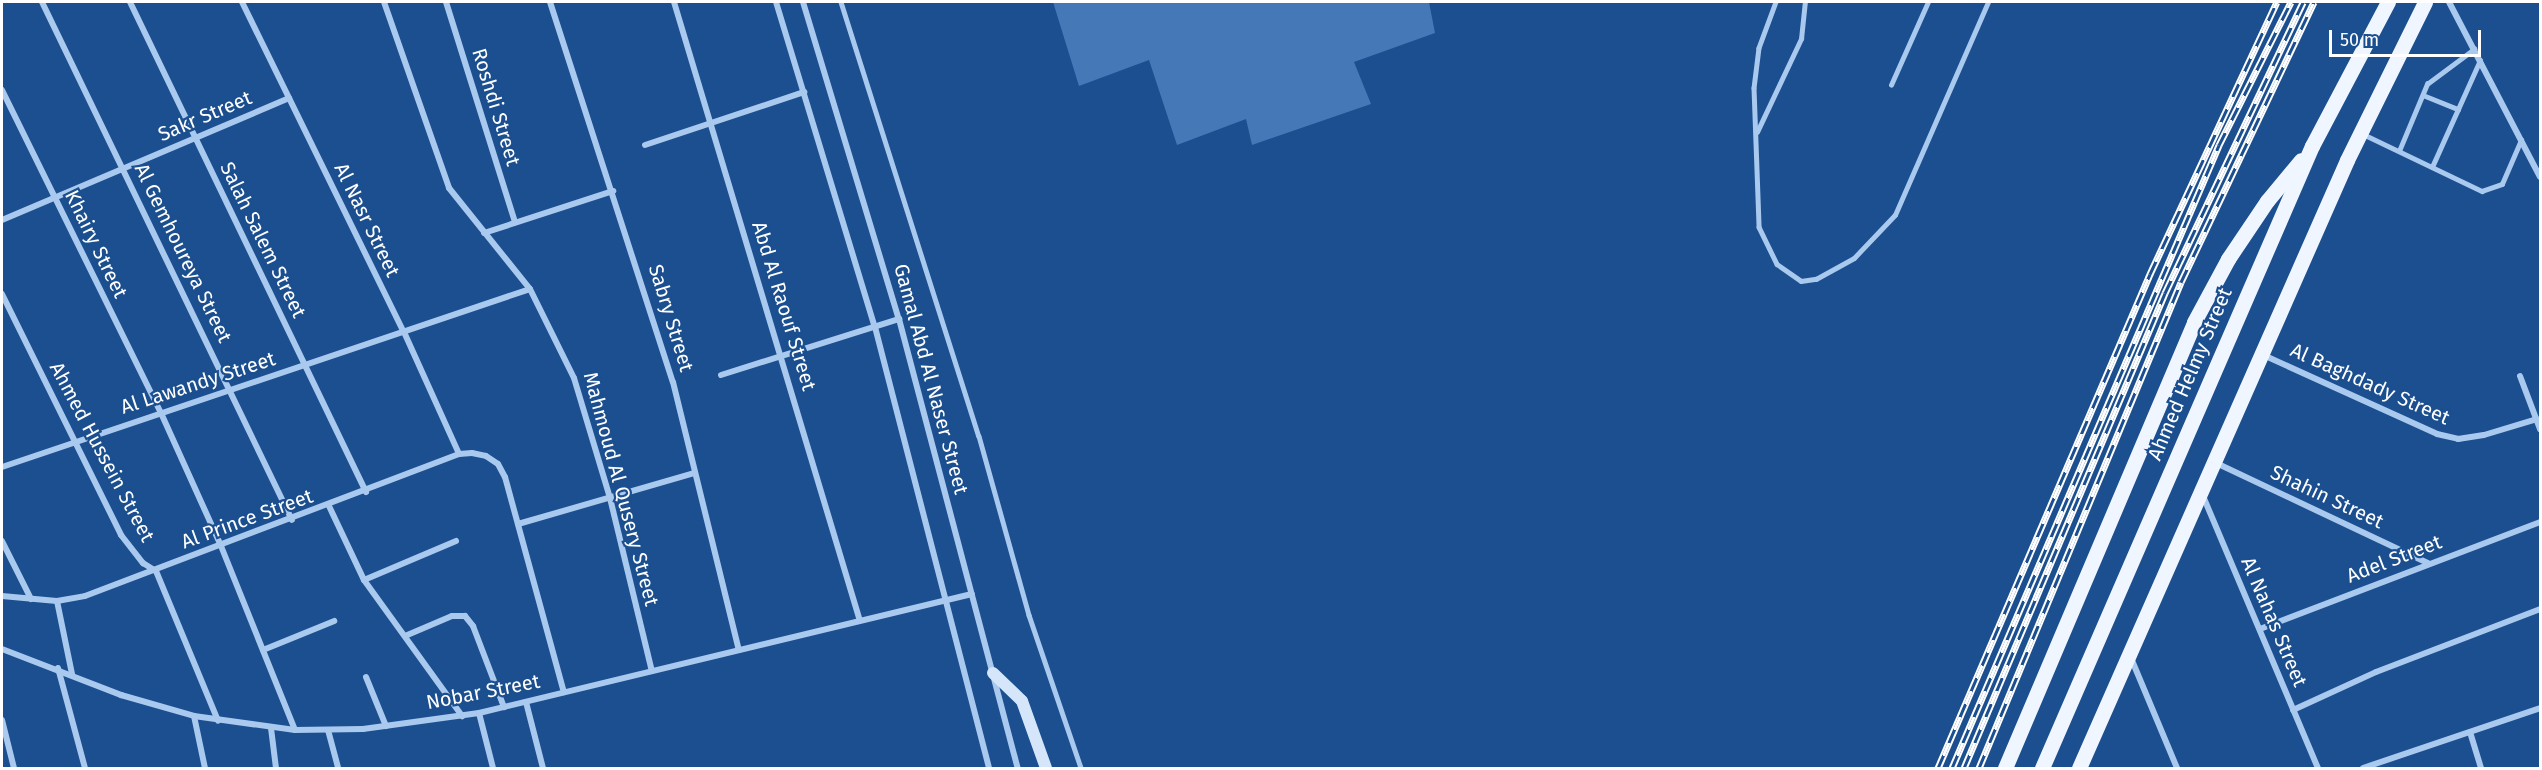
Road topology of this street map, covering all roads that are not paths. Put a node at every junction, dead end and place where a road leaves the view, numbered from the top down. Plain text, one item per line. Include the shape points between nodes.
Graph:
1 (42, 2) edge
2 (130, 2) edge
3 (242, 2) edge
4 (384, 2) edge
5 (446, 2) edge
6 (550, 2) edge
7 (674, 2) edge
8 (776, 2) edge
9 (803, 2) edge
10 (841, 2) edge
11 (1776, 2) edge
12 (1805, 2) edge
13 (1928, 2) edge
14 (1988, 2) edge
15 (2388, 2) edge
16 (2425, 2) edge
17 (2449, 2) edge
18 (2474, 49) junction
19 (2480, 60) junction
20 (1892, 85) dead end
21 (2, 90) edge
22 (804, 92) junction
23 (2423, 95) junction
24 (289, 98) junction
25 (2458, 109) junction
26 (712, 122) junction
27 (2361, 133) junction
28 (1756, 134) junction
29 (196, 138) junction
30 (2521, 140) junction
31 (645, 145) dead end
32 (2312, 146) junction
33 (2399, 151) junction
34 (2432, 167) junction
35 (124, 168) junction
36 (2541, 177) edge
37 (613, 190) junction
38 (54, 197) junction
39 (2, 220) edge
40 (515, 222) junction
41 (484, 233) junction
42 (530, 289) junction
43 (2, 294) edge
44 (899, 319) junction
45 (874, 327) junction
46 (404, 332) junction
47 (2261, 354) junction
48 (781, 356) junction
49 (305, 366) junction
50 (722, 375) dead end
51 (2520, 376) dead end
52 (231, 390) junction
53 (161, 412) junction
54 (2537, 419) junction
55 (2541, 429) edge
56 (75, 440) junction
57 (459, 454) junction
58 (2212, 462) junction
59 (2, 467) edge
60 (696, 473) junction
61 (2200, 488) junction
62 (366, 492) junction
63 (610, 498) junction
64 (329, 506) junction
65 (292, 520) junction
66 (2541, 522) edge
67 (518, 524) junction
68 (2, 541) edge
69 (456, 541) dead end
70 (221, 546) junction
71 (2427, 563) junction
72 (156, 571) junction
73 (364, 580) junction
74 (972, 594) junction
75 (2, 596) edge
76 (31, 599) junction
77 (946, 600) junction
78 (57, 601) junction
79 (2541, 609) edge
80 (334, 621) dead end
81 (860, 621) junction
82 (2260, 629) junction
83 (405, 636) junction
84 (2, 649) edge
85 (263, 650) junction
86 (739, 650) junction
87 (2130, 655) junction
88 (58, 668) junction
89 (652, 671) junction
90 (72, 674) junction
91 (993, 674) junction
92 (366, 677) dead end
93 (564, 692) junction
94 (526, 702) junction
95 (504, 707) junction
96 (2541, 708) edge
97 (2293, 710) junction
98 (479, 712) junction
99 (194, 716) junction
100 (462, 716) junction
101 (2, 720) edge
102 (218, 721) junction
103 (386, 726) junction
104 (271, 728) junction
105 (295, 730) junction
106 (328, 730) junction
107 (3, 731) edge
108 (2470, 732) junction
109 (14, 768) edge
110 (85, 768) edge
111 (205, 768) edge
112 (276, 768) edge
113 (338, 768) edge
114 (493, 768) edge
115 (543, 768) edge
116 (989, 768) edge
117 (1018, 768) edge
118 (1046, 768) edge
119 (1081, 768) edge
120 (2005, 768) edge
121 (2042, 768) edge
122 (2079, 768) edge
123 (2177, 768) edge
124 (2318, 768) edge
125 (2363, 768) edge
126 (2481, 768) edge

1 - 35 street, Al Gemhoureya Street
2 - 29 street, Salah Salem Street
3 - 24 street, Al Nasr Street
4 - 41 street, Mahmoud Al Qusery Street via 449,188
5 - 40 street, Roshdi Street
6 - 37 street, Sabry Street
7 - 26 street, Abd Al Raouf Street
8 - 22 street, Gamal Abd Al Naser Street
9 - 44 street, Gamal Abd Al Naser Street
10 - 119 lane via 979,436 1029,615
11 - 28 lane via 1759,48 1754,88
12 - 28 lane via 1801,39
13 - 20 lane
14 - 28 lane via 1895,215 1870,246 1836,270 1801,281 1784,271 1768,253 1759,227
15 - 32 main road, Ahmed Helmy Street
16 - 27 main road
17 - 18 street
18 - 19 street
18 - 23 lane via 2432,79
19 - 25 lane
19 - 30 street
21 - 38 street, Khairy Street
22 - 26 street
22 - 45 street, Gamal Abd Al Naser Street
23 - 25 lane
23 - 33 lane
24 - 29 street, Sakr Street
24 - 46 street, Al Nasr Street
25 - 34 lane
26 - 31 street
26 - 48 street, Abd Al Raouf Street
27 - 33 lane
27 - 47 main road
29 - 35 street, Sakr Street
29 - 49 street, Salah Salem Street
30 - 34 lane via 2502,184 2490,191
30 - 36 street
32 - 120 main road via 2267,201 2228,259 2194,322
32 - 121 main road, Ahmed Helmy Street
33 - 34 lane
35 - 38 street, Sakr Street
35 - 52 street, Al Gemhoureya Street
37 - 40 street
37 - 60 street, Sabry Street via 670,371
38 - 39 street, Sakr Street
38 - 53 street, Khairy Street
40 - 41 street
41 - 42 street, Mahmoud Al Qusery Street
42 - 46 street, Al Lawandy Street
42 - 63 street, Mahmoud Al Qusery Street via 574,378
43 - 56 street, Ahmed Hussein Street
44 - 45 street
44 - 74 street, Gamal Abd Al Naser Street
45 - 48 street
45 - 77 street, Gamal Abd Al Naser Street
46 - 49 street, Al Lawandy Street
46 - 57 street, Al Nasr Street
47 - 54 street, Al Baghdady Street via 2437,434 2458,439
47 - 58 main road
48 - 50 street
48 - 81 street, Abd Al Raouf Street
49 - 52 street, Al Lawandy Street
49 - 62 street, Salah Salem Street
51 - 54 street
52 - 53 street, Al Lawandy Street
52 - 65 street, Al Gemhoureya Street
53 - 56 street, Al Lawandy Street
53 - 70 street, Khairy Street
54 - 55 street
56 - 59 street, Al Lawandy Street
56 - 72 street, Ahmed Hussein Street via 121,535 143,563
57 - 62 street, Al Prince Street
57 - 67 street, Al Prince Street via 486,456 498,464
58 - 61 main road
58 - 71 street, Shahin Street
60 - 63 street
60 - 86 street, Sabry Street
61 - 82 street, Al Nahas Street
61 - 87 main road
62 - 64 street, Al Prince Street
63 - 67 street
63 - 89 street, Mahmoud Al Qusery Street
64 - 65 street, Al Prince Street
64 - 73 street
65 - 70 street, Al Prince Street
66 - 71 street, Adel Street
67 - 93 street
68 - 76 street
69 - 73 street
70 - 72 street, Al Prince Street
70 - 85 street, Khairy Street
71 - 82 street, Adel Street
72 - 78 street, Al Prince Street via 85,596
72 - 102 street, Ahmed Hussein Street
73 - 83 street
74 - 77 street, Nobar Street
74 - 91 street, Gamal Abd Al Naser Street
75 - 76 street, Al Prince Street
76 - 78 street, Al Prince Street
77 - 81 street, Nobar Street
77 - 116 street, Gamal Abd Al Naser Street
78 - 90 street
79 - 97 street via 2387,668
80 - 85 street
81 - 86 street, Nobar Street
82 - 97 street, Al Nahas Street
83 - 95 street via 452,616 465,616 473,626
83 - 100 street
84 - 88 street, Nobar Street
85 - 105 street, Khairy Street
86 - 89 street, Nobar Street
87 - 122 main road
87 - 123 street
88 - 90 street, Nobar Street
88 - 110 street
89 - 93 street, Nobar Street
90 - 99 street, Nobar Street via 121,695
91 - 117 street, Gamal Abd Al Naser Street
91 - 118 main road via 1022,701
92 - 103 street
93 - 94 street, Nobar Street
94 - 95 street, Nobar Street
94 - 115 street
95 - 98 street, Nobar Street
96 - 108 street
97 - 124 street, Al Nahas Street
98 - 100 street, Nobar Street
98 - 114 street
99 - 102 street, Nobar Street
99 - 111 street
100 - 103 street, Nobar Street
101 - 107 street
102 - 104 street, Nobar Street
103 - 106 street, Nobar Street
104 - 105 street, Nobar Street
104 - 112 street
105 - 106 street, Nobar Street
106 - 113 street
107 - 109 street
108 - 125 street
108 - 126 street

